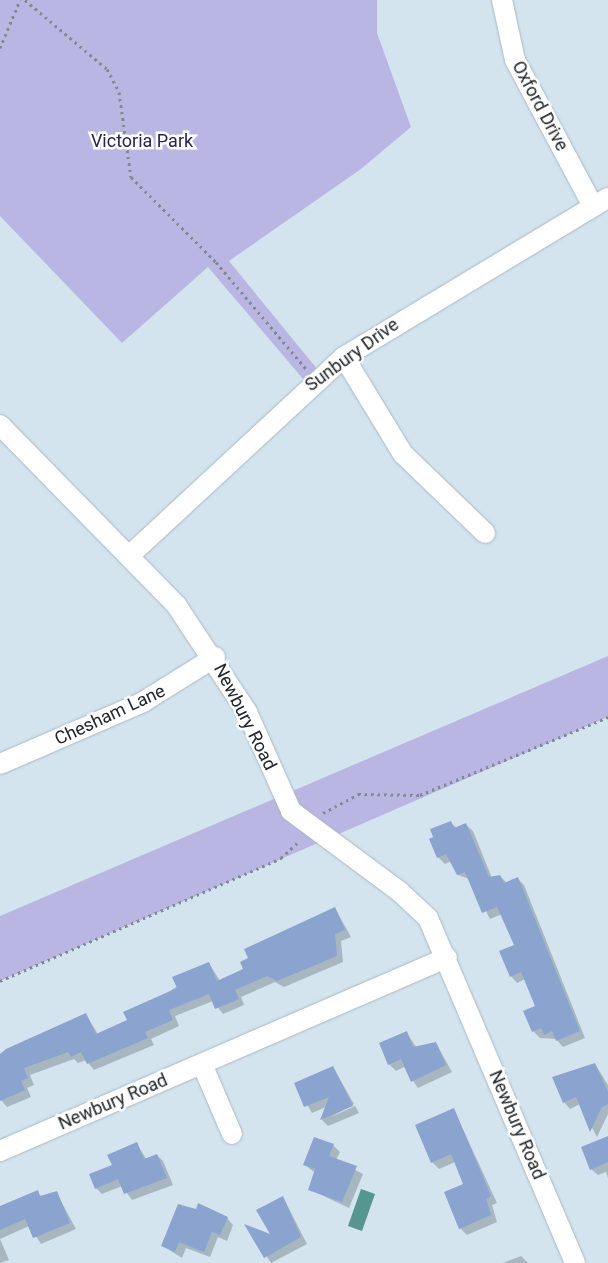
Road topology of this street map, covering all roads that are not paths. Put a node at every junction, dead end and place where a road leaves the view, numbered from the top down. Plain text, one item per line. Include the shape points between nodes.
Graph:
1 (502, 0) edge
2 (600, 202) edge
3 (344, 357) junction
4 (0, 425) edge
5 (485, 533) dead end
6 (129, 556) junction
7 (215, 657) junction
8 (0, 764) edge
9 (447, 958) junction
10 (202, 1064) junction
11 (232, 1134) dead end
12 (0, 1151) edge
13 (575, 1263) edge

1 - 2 street, Oxford Drive via 515,60
2 - 3 street, Sunbury Drive
3 - 5 street via 403,454
3 - 6 street, Sunbury Drive via 315,380
4 - 6 street, Newbury Road
6 - 7 street, Newbury Road via 177,606
7 - 8 street, Chesham Lane via 143,702
7 - 9 street, Newbury Road via 246,712 291,811 417,906 432,924
9 - 10 street, Newbury Road
9 - 13 street, Newbury Road
10 - 11 street
10 - 12 street, Newbury Road

